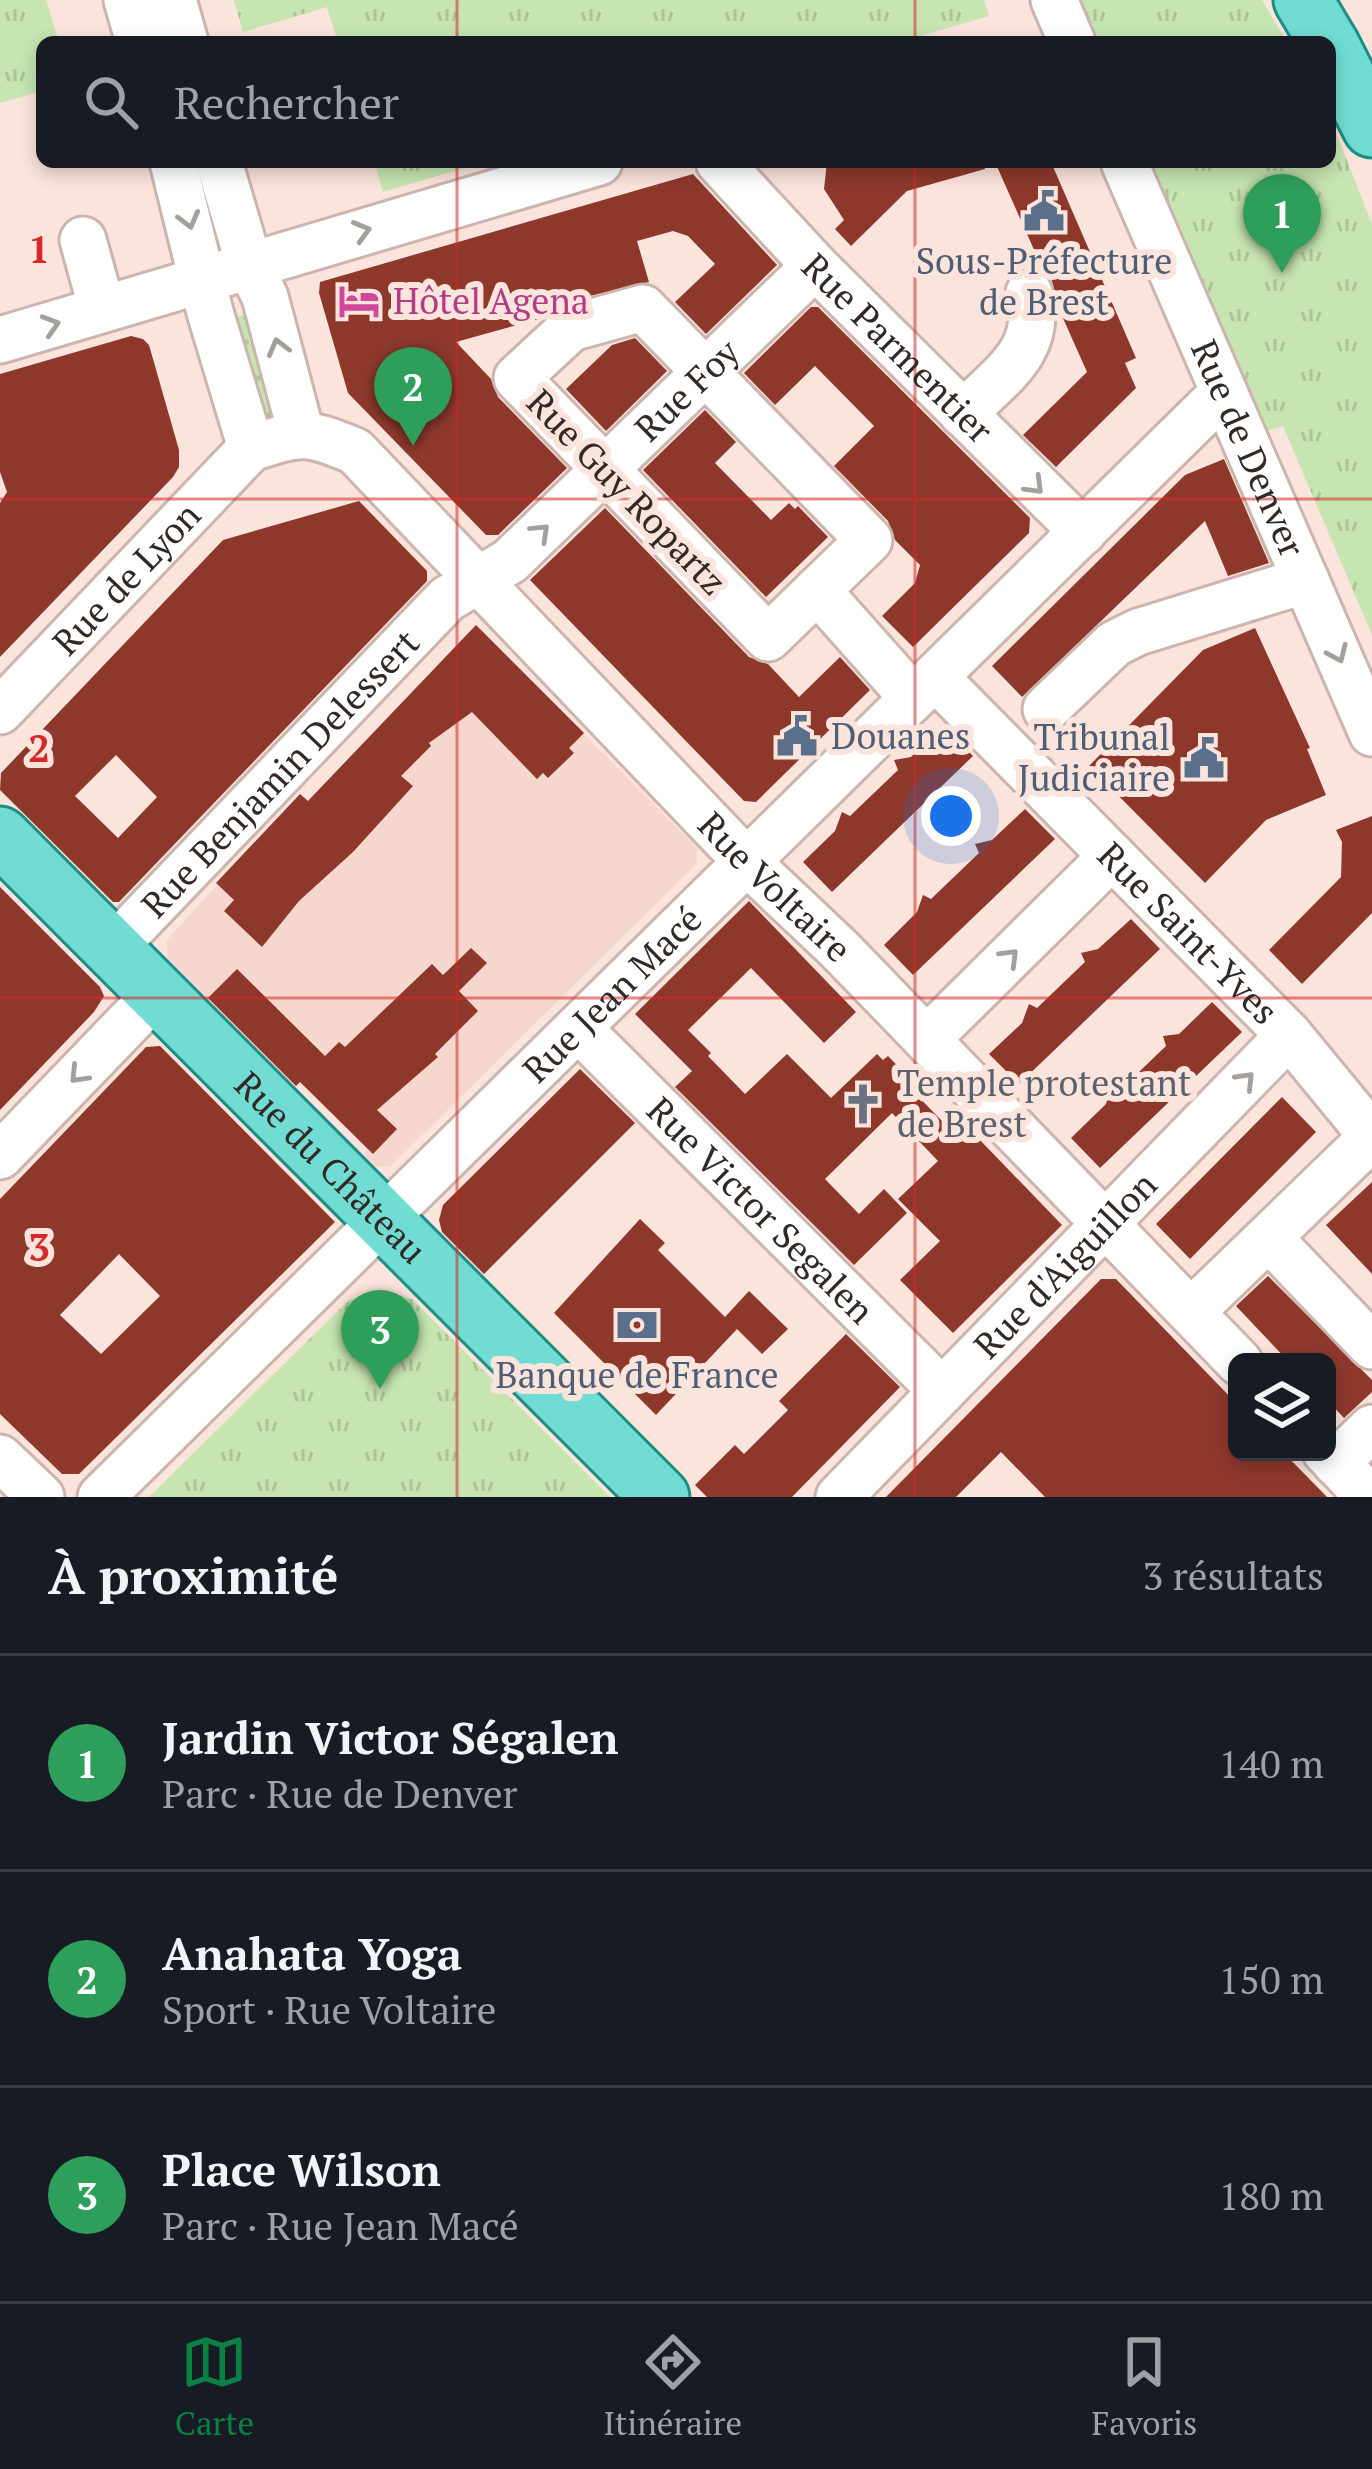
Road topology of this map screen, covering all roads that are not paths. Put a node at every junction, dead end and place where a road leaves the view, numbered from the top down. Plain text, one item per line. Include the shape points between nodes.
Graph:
1 (127, 0) edge
2 (173, 0) edge
3 (1303, 0) edge
4 (137, 36) edge
5 (183, 36) edge
6 (1324, 36) edge
7 (1336, 58) edge
8 (1372, 128) edge
9 (176, 168) edge
10 (220, 168) edge
11 (576, 168) edge
12 (724, 168) edge
13 (1127, 168) edge
14 (83, 240) dead end
15 (228, 259) junction
16 (815, 266) junction
17 (1029, 293) dead end
18 (102, 309) junction
19 (0, 340) edge
20 (706, 371) junction
21 (1224, 392) junction
22 (963, 414) junction
23 (301, 433) junction
24 (250, 448) junction
25 (606, 470) junction
26 (1083, 532) junction
27 (1306, 580) junction
28 (463, 588) junction
29 (817, 590) junction
30 (924, 687) junction
31 (1046, 710) dead end
32 (0, 711) edge
33 (1372, 733) edge
34 (0, 836) edge
35 (1112, 856) junction
36 (747, 862) junction
37 (112, 949) junction
38 (157, 993) junction
39 (578, 1028) junction
40 (1289, 1035) junction
41 (927, 1040) junction
42 (1372, 1137) edge
43 (0, 1156) edge
44 (383, 1220) junction
45 (1106, 1224) junction
46 (1269, 1238) junction
47 (1192, 1312) junction
48 (1372, 1346) edge
49 (1231, 1353) edge
50 (943, 1390) junction
51 (1372, 1428) edge
52 (1336, 1453) edge
53 (0, 1458) edge
54 (1335, 1461) edge
55 (40, 1497) edge
56 (101, 1497) edge
57 (660, 1497) edge
58 (839, 1497) edge
59 (1369, 1497) edge

1 - 4 street
2 - 5 street
3 - 6 main road
7 - 8 main road
9 -> 15 street
10 - 15 street
15 -> 11 street
12 - 16 street, Rue Parmentier
13 - 21 street, Rue de Denver
14 - 18 street
15 - 18 street
23 -> 15 street via 265,297
15 - 24 street
16 - 20 street, Rue Foy
16 - 22 street, Rue Parmentier
17 - 22 street via 1033,335
19 -> 18 street
20 - 25 street, Rue Foy
20 - 25 street, Rue Guy Ropartz via 643,308 571,328 517,378
20 - 29 street, Rue Guy Ropartz via 869,540
21 - 26 street, Rue Jean Macé
21 - 27 street, Rue de Denver
22 -> 26 street, Rue Parmentier
23 - 24 street
23 - 28 street, Rue Voltaire via 355,452
24 - 32 street, Rue de Lyon
28 -> 25 street, Rue Foy via 511,561
25 - 29 street, Rue Guy Ropartz via 768,638
26 - 30 street, Rue Jean Macé
27 - 31 street via 1138,632 1114,644
27 -> 33 street, Rue de Denver
28 - 36 street, Rue Voltaire
28 - 37 street, Rue Benjamin Delessert
29 - 30 street
30 - 35 street, Rue Saint-Yves
30 - 36 street, Rue Jean Macé
34 - 37 main road, Rue du Château
35 - 40 street, Rue Saint-Yves
41 -> 35 street
36 - 39 street, Rue Jean Macé
36 - 41 street, Rue Voltaire
37 - 38 main road, Rue du Château
38 -> 43 street
38 - 44 main road, Rue du Château
39 - 44 street, Rue Jean Macé
39 - 50 street, Rue Victor Segalen
40 - 42 street, Rue Saint-Yves
45 -> 40 street, Rue d'Aiguillon
41 - 45 street, Rue Voltaire
42 - 46 street
44 - 56 street, Rue Jean Macé
44 - 57 main road, Rue du Château
45 - 47 street, Rue Voltaire
45 - 50 street, Rue d'Aiguillon
46 - 47 street
46 - 48 street
47 - 49 street, Rue Voltaire
50 - 58 street, Rue d'Aiguillon
51 - 52 street
53 - 55 street
54 - 59 street

